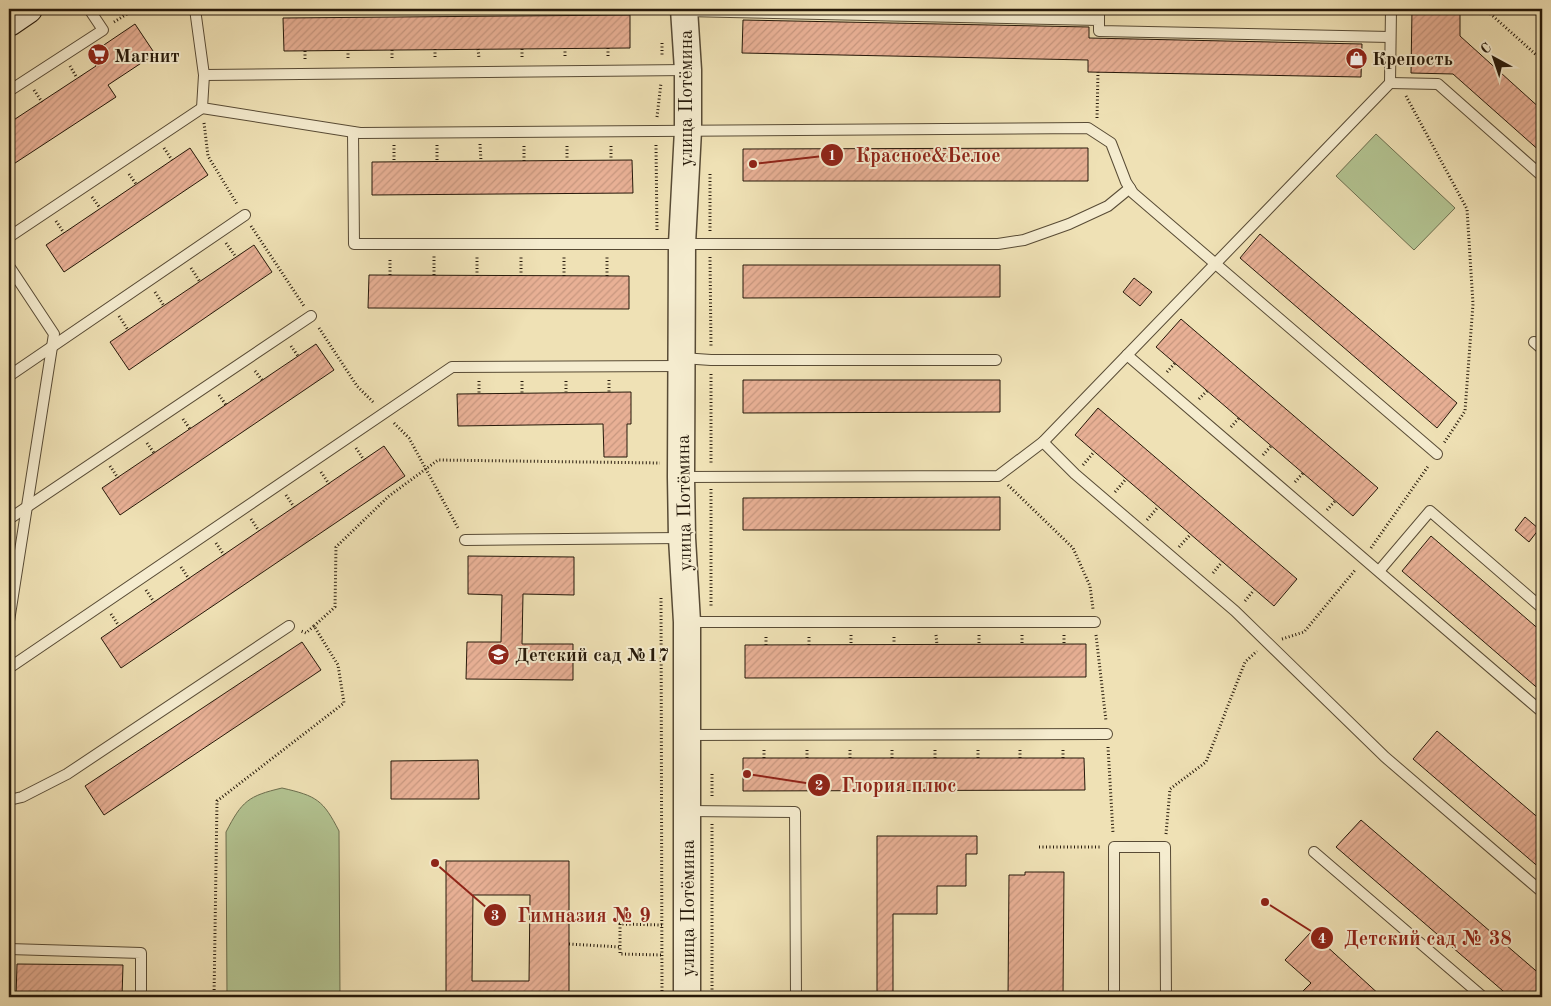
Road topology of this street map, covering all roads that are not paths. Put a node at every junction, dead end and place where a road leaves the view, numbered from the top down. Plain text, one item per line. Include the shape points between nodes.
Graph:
1 (28, 9) edge
2 (90, 9) edge
3 (195, 9) edge
4 (1099, 9) edge
5 (1391, 9) edge
6 (684, 10) edge
7 (1099, 20) junction
8 (9, 22) edge
9 (1390, 37) junction
10 (688, 70) junction
11 (204, 75) junction
12 (1395, 83) junction
13 (9, 91) edge
14 (202, 108) junction
15 (688, 130) junction
16 (353, 132) junction
17 (1542, 176) edge
18 (1130, 188) junction
19 (245, 216) road end
20 (9, 237) edge
21 (682, 244) junction
22 (1215, 264) junction
23 (9, 266) edge
24 (311, 316) road end
25 (52, 346) junction
26 (1128, 355) junction
27 (996, 360) dead end
28 (682, 362) junction
29 (9, 376) edge
30 (1043, 442) junction
31 (1437, 454) road end
32 (671, 470) junction
33 (27, 507) junction
34 (9, 519) edge
35 (682, 538) junction
36 (465, 540) road end
37 (1379, 571) junction
38 (1542, 608) edge
39 (9, 621) edge
40 (699, 622) junction
41 (1094, 622) road end
42 (289, 626) road end
43 (9, 668) edge
44 (1542, 712) edge
45 (1107, 734) road end
46 (687, 735) junction
47 (9, 800) edge
48 (699, 812) junction
49 (1314, 852) dead end
50 (1542, 892) edge
51 (9, 949) edge
52 (141, 997) edge
53 (687, 997) edge
54 (796, 997) edge
55 (1114, 997) edge
56 (1166, 997) edge
57 (1483, 997) edge

1 - 8 main road
2 - 13 lane via 103,30
3 - 11 lane
4 - 7 lane
5 - 9 lane
6 - 7 lane
6 - 10 street, улица Потёмина
7 - 9 lane via 1099,31
9 - 12 lane
10 - 11 lane
10 - 15 street, улица Потёмина
11 - 14 lane
12 - 17 lane via 1438,84
12 - 22 lane
14 - 16 lane
14 - 20 lane
15 - 16 lane
15 - 18 lane via 1088,128 1111,144
15 - 21 street, улица Потёмина
16 - 21 lane via 354,244
18 - 21 lane via 1108,206 1069,224 1024,240 998,244
18 - 22 lane
19 - 25 lane
21 - 28 street, улица Потёмина
22 - 26 lane
22 - 31 lane
23 - 25 lane via 54,334
24 - 33 lane
25 - 29 lane
25 - 33 lane
26 - 30 lane
26 - 37 lane
27 - 28 lane
28 - 32 street, улица Потёмина
28 - 43 lane via 452,368
30 - 32 lane via 998,476 711,477
30 - 50 lane via 1075,474 1235,612 1385,757
32 - 35 street, улица Потёмина
33 - 34 lane
33 - 39 lane
35 - 36 lane
35 - 40 street, улица Потёмина
37 - 38 lane via 1430,511
37 - 44 lane
40 - 41 lane
40 - 46 street, улица Потёмина
42 - 47 lane via 67,774 22,797
45 - 46 lane
46 - 48 street, улица Потёмина
48 - 53 street, улица Потёмина
48 - 54 lane via 795,812
49 - 57 lane
51 - 52 lane via 141,952
55 - 56 lane via 1114,847 1165,847

